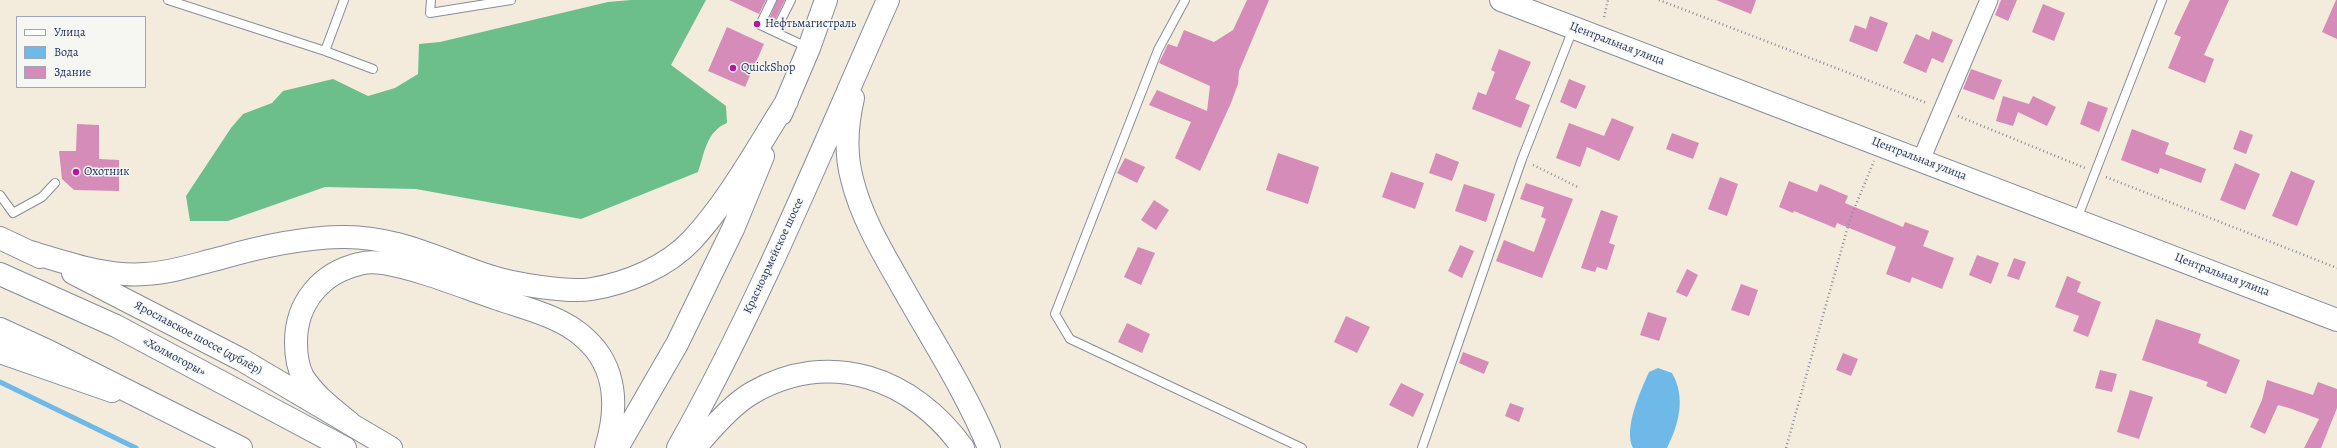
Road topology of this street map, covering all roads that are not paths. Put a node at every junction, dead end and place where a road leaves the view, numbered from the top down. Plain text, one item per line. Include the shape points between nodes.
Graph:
1 (168, 0) edge
2 (344, 0) edge
3 (431, 0) edge
4 (511, 0) edge
5 (772, 0) edge
6 (791, 0) edge
7 (826, 0) edge
8 (888, 0) edge
9 (1185, 0) edge
10 (1501, 0) edge
11 (1989, 0) edge
12 (2162, 0) edge
13 (1573, 27) junction
14 (774, 32) junction
15 (809, 48) junction
16 (326, 51) junction
17 (862, 60) junction
18 (373, 69) dead end
19 (787, 101) junction
20 (1921, 160) junction
21 (55, 184) dead end
22 (0, 195) edge
23 (2077, 219) junction
24 (0, 238) edge
25 (27, 251) junction
26 (0, 274) edge
27 (2337, 320) edge
28 (0, 328) edge
29 (0, 352) edge
30 (175, 413) junction
31 (350, 423) junction
32 (240, 448) edge
33 (345, 448) edge
34 (391, 448) edge
35 (606, 448) edge
36 (617, 448) edge
37 (678, 448) edge
38 (695, 448) edge
39 (963, 448) edge
40 (988, 448) edge
41 (1302, 448) edge
42 (1422, 448) edge

1 - 16 lane
2 - 16 lane
3 - 4 lane via 430,13
5 - 14 lane via 760,25
6 - 14 lane
7 - 15 main road
8 - 17 main road
9 - 41 lane via 1158,50 1055,314 1070,339
10 - 13 main road, Центральная улица
11 - 20 street
12 - 23 lane
13 - 20 main road, Центральная улица
13 - 42 lane via 1522,159
14 - 15 lane
15 - 19 main road
16 - 18 lane
17 - 37 main road, Красноармейское шоссе via 772,264 711,390
17 - 40 main road via 850,111 848,132 851,178 865,216 886,260 950,371
19 - 25 main road via 724,198 691,241 662,264 624,281 590,290 547,288 492,277 414,248 374,238 303,240 173,271 144,274 113,274
19 - 36 main road via 733,229 676,344
20 - 23 main road, Центральная улица
21 - 22 lane via 42,197 13,213
23 - 27 main road, Центральная улица
24 - 25 main road, Ярославское шоссе (дублёр)
25 - 31 main road, Ярославское шоссе (дублёр) via 242,360
26 - 33 main road, «Холмогоры» via 116,326
28 - 30 main road
29 - 30 main road
30 - 32 main road
31 - 34 main road, Ярославское шоссе (дублёр)
31 - 35 main road via 314,394 302,375 296,356 296,334 300,314 308,297 323,280 343,269 360,264 381,263 412,269 548,317 576,331 596,350 610,378 614,399
38 - 39 main road via 712,428 751,394 783,379 813,372 842,372 896,387 920,402 947,426

